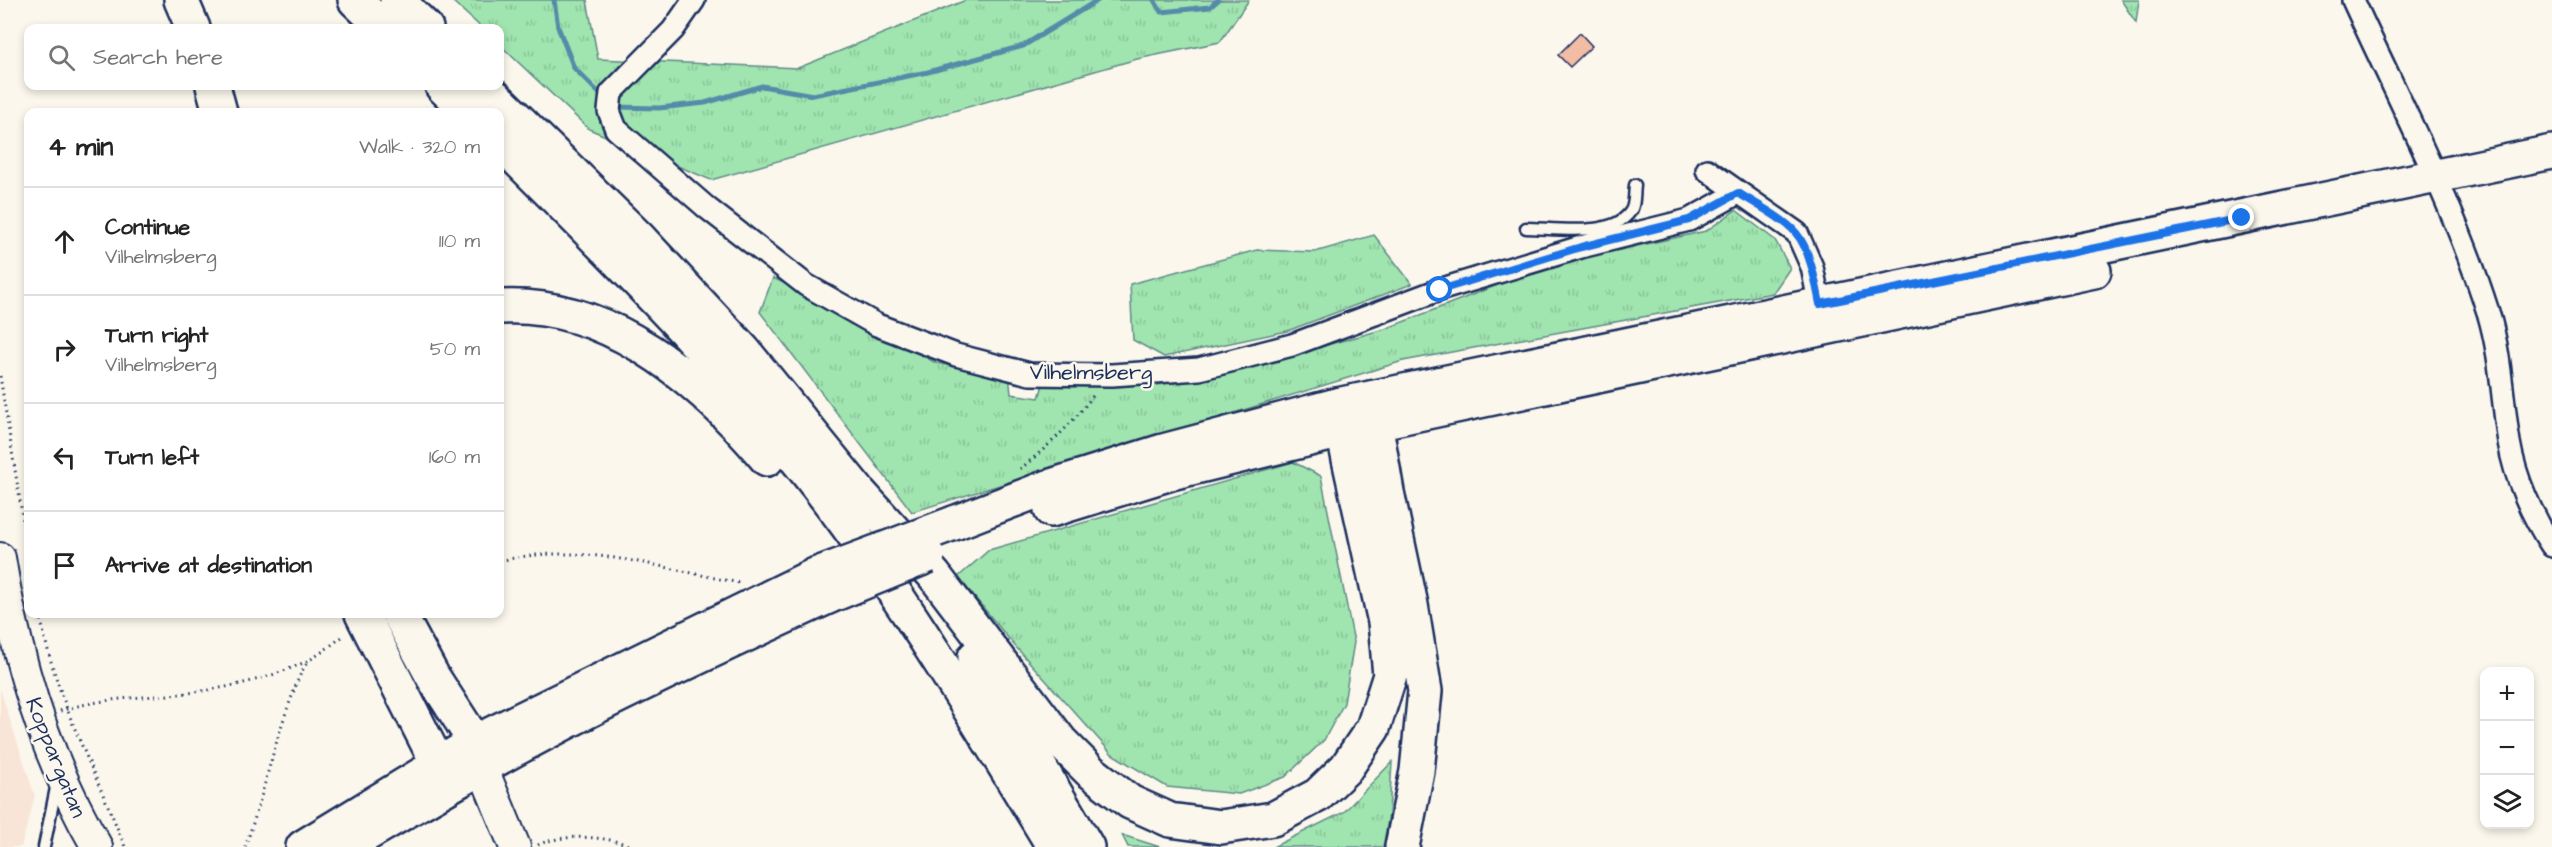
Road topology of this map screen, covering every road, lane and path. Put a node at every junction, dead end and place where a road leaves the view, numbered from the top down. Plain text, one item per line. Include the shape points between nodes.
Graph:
1 (181, 0) edge
2 (355, 0) edge
3 (397, 0) edge
4 (694, 0) edge
5 (2353, 0) edge
6 (191, 24) edge
7 (380, 24) edge
8 (422, 24) edge
9 (214, 90) edge
10 (446, 90) edge
11 (488, 90) edge
12 (219, 108) edge
13 (465, 108) edge
14 (504, 146) edge
15 (2552, 152) edge
16 (1707, 170) dead end
17 (2552, 175) edge
18 (1635, 185) dead end
19 (2439, 187) junction
20 (1738, 193) junction
21 (1526, 228) dead end
22 (504, 308) edge
23 (1822, 316) junction
24 (1108, 375) junction
25 (0, 376) edge
26 (1373, 411) junction
27 (1340, 418) junction
28 (1016, 472) dead end
29 (858, 491) junction
30 (24, 526) edge
31 (2552, 546) edge
32 (0, 558) edge
33 (504, 560) edge
34 (748, 584) dead end
35 (41, 618) edge
36 (401, 618) edge
37 (356, 622) edge
38 (936, 654) junction
39 (308, 661) junction
40 (53, 714) junction
41 (463, 763) junction
42 (59, 771) junction
43 (511, 839) edge
44 (44, 847) edge
45 (97, 847) edge
46 (125, 847) edge
47 (245, 847) edge
48 (303, 847) edge
49 (345, 847) edge
50 (534, 847) edge
51 (633, 847) edge
52 (1054, 847) edge
53 (1087, 847) edge
54 (1402, 847) edge

1 - 6 main road
2 - 7 main road
3 - 8 main road
4 - 24 street, Vilhelmsberg via 610,102 616,129 631,143 806,285 877,325 956,355 1030,374
5 - 19 street
9 - 12 main road
10 - 13 main road
11 - 29 main road via 638,237 744,351
14 - 38 main road via 615,256 723,373 835,509
15 - 19 main road
16 - 20 street
17 - 19 main road
18 - 21 lane via 1632,211 1622,221 1599,229
19 - 23 main road
19 - 31 street via 2470,259 2495,338 2516,468
20 - 23 street via 1797,233 1812,267
20 - 24 street, Vilhelmsberg via 1689,220 1581,247 1440,290 1292,345 1199,369
22 - 38 main road via 550,309 579,316 609,327 673,368 755,445
23 - 26 main road
24 - 28 path via 1070,424
25 - 30 path
26 - 27 main road
26 - 54 main road via 1425,691 1417,771
27 - 29 main road via 1385,622 1390,675 1373,728 1346,768 1318,795 1273,819 1221,827 1170,820 1130,802 1090,771 1061,742 934,575
27 - 41 main road, bridge via 1163,451 1046,488 960,532 823,585
29 - 53 main road via 977,661
32 - 40 street, Koppargatan via 28,687
33 - 34 path via 545,553 616,556
35 - 40 path via 56,680
36 - 41 main road via 433,677
37 - 39 path
37 - 41 main road
38 - 52 main road
39 - 40 path via 248,683 170,695 125,697
39 - 47 path via 299,674
40 - 42 street, Koppargatan
40 - 46 path via 76,736
41 - 43 street
41 - 48 main road
41 - 49 main road
42 - 44 lane
42 - 45 street, Koppargatan
50 - 51 path via 569,837 603,839

